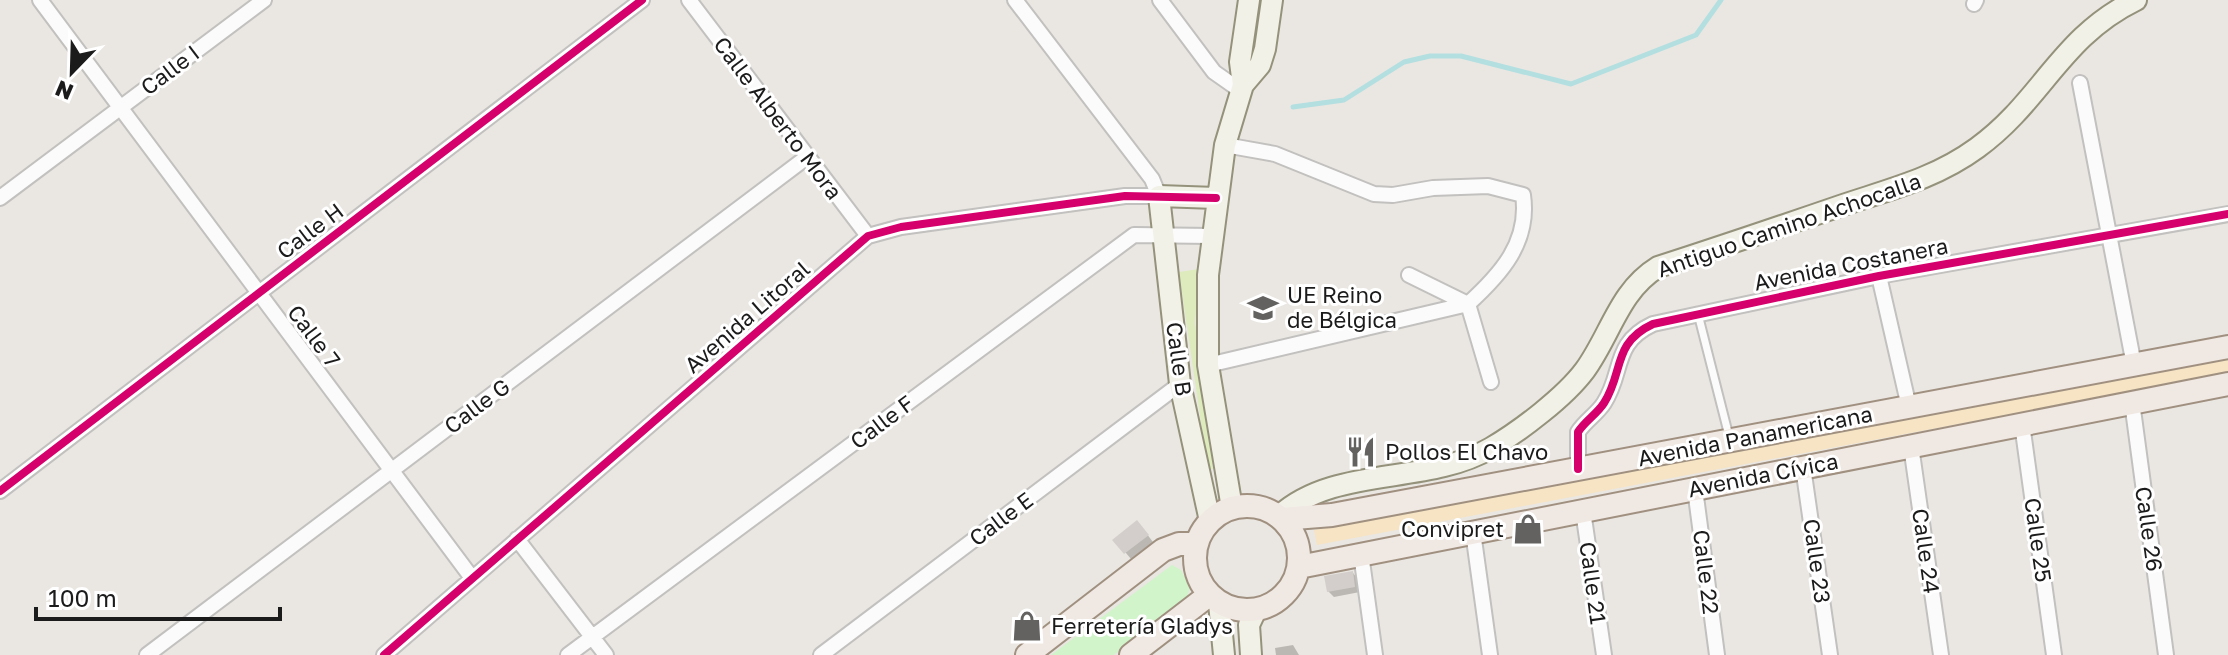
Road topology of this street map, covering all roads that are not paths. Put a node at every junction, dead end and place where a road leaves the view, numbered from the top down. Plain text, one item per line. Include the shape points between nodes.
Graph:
1 (40, 0) edge
2 (264, 0) edge
3 (642, 0) edge
4 (689, 0) edge
5 (1015, 0) edge
6 (1160, 0) edge
7 (1249, 0) edge
8 (1272, 0) edge
9 (2136, 0) edge
10 (2080, 83) dead end
11 (1242, 88) junction
12 (121, 108) junction
13 (1225, 145) junction
14 (807, 157) junction
15 (1159, 196) junction
16 (0, 198) edge
17 (1216, 198) junction
18 (2228, 214) edge
19 (2109, 233) junction
20 (1164, 235) junction
21 (868, 236) junction
22 (1211, 236) junction
23 (1409, 275) dead end
24 (1879, 276) junction
25 (259, 293) junction
26 (1468, 304) junction
27 (1698, 314) junction
28 (2228, 347) edge
29 (1208, 365) junction
30 (2134, 365) junction
31 (1491, 382) dead end
32 (1180, 384) junction
33 (2228, 384) edge
34 (2132, 402) junction
35 (1909, 407) junction
36 (2022, 424) junction
37 (1730, 441) junction
38 (1911, 446) junction
39 (1803, 467) junction
40 (1578, 469) junction
41 (392, 470) junction
42 (1695, 489) junction
43 (0, 491) edge
44 (1232, 508) junction
45 (1583, 511) junction
46 (1280, 518) junction
47 (1210, 521) junction
48 (1473, 532) junction
49 (517, 539) junction
50 (1197, 544) junction
51 (1361, 554) junction
52 (1299, 567) junction
53 (472, 578) junction
54 (1214, 599) junction
55 (1256, 610) junction
56 (593, 637) junction
57 (147, 655) edge
58 (384, 655) edge
59 (568, 655) edge
60 (606, 655) edge
61 (821, 655) edge
62 (1027, 655) edge
63 (1131, 655) edge
64 (1224, 655) edge
65 (1251, 655) edge
66 (1375, 655) edge
67 (1490, 655) edge
68 (1604, 655) edge
69 (1717, 655) edge
70 (1830, 655) edge
71 (1941, 655) edge
72 (2054, 655) edge
73 (2166, 655) edge

1 - 12 street, Calle 7
2 - 12 street, Calle I
3 - 25 street, Calle H
4 - 14 street, Calle Alberto Mora
5 - 15 street via 1152,179
6 - 11 street via 1214,72
7 - 11 street via 1240,62
8 - 11 street via 1270,34 1260,65
9 - 46 street, Antiguo Camino Achocalla via 2090,28 2024,108 1941,172 1643,276 1584,371 1493,447 1452,465 1310,493
10 - 19 street
11 - 13 street, Calle B
12 - 16 street, Calle I
12 - 25 street, Calle 7
13 - 17 street, Calle B
13 - 26 street via 1275,154 1374,194 1488,186 1523,195 1523,230 1515,249 1500,274
14 - 21 street, Calle Alberto Mora
14 - 41 street, Calle G
15 - 17 street, Avenida Litoral
15 - 20 street, Calle B
15 - 21 street, Avenida Litoral via 1125,196
17 - 22 street, Calle B
18 - 19 street, Avenida Costanera
19 - 24 street, Avenida Costanera
19 - 30 street
20 - 22 street, Calle F
20 - 32 street, Calle B
20 - 56 street, Calle F via 1134,235
21 - 49 street, Avenida Litoral
22 - 29 street, Calle B
23 - 26 street
24 - 27 street, Avenida Costanera
24 - 35 street
25 - 41 street, Calle 7
25 - 43 street, Calle H
26 - 29 street
26 - 31 street
27 - 37 lane
27 - 40 street, Avenida Costanera via 1653,324 1632,337 1620,355 1606,400 1578,432
28 - 30 main road, Avenida Panamericana
29 - 44 street, Calle B
30 - 35 main road, Avenida Panamericana
32 - 47 street, Calle B
32 - 61 street, Calle E
33 - 34 main road, Avenida Cívica
34 - 36 main road, Avenida Cívica
34 - 73 street, Calle 26
35 - 37 main road, Avenida Panamericana
36 - 38 main road, Avenida Cívica
36 - 72 street, Calle 25
37 - 40 main road, Avenida Panamericana
38 - 39 main road, Avenida Cívica
38 - 71 street, Calle 24
39 - 42 main road, Avenida Cívica
39 - 70 street, Calle 23
40 - 46 main road, Avenida Panamericana via 1332,515
41 - 53 street, Calle 7
41 - 57 street, Calle G
42 - 45 main road, Avenida Cívica
42 - 69 street, Calle 22
44 - 46 main road via 1259,507
44 - 47 main road
45 - 48 main road, Avenida Cívica
45 - 68 street, Calle 21
46 - 52 main road via 1295,536
47 - 50 main road
48 - 51 main road, Avenida Cívica
48 - 67 street
49 - 53 street, Avenida Litoral
49 - 56 street
50 - 54 main road via 1196,573
50 - 62 main road via 1163,550
51 - 52 main road, Avenida Cívica
51 - 66 street
52 - 55 main road via 1282,598
53 - 58 street, Avenida Litoral
54 - 55 main road via 1237,610
54 - 63 main road
54 - 64 street
55 - 65 street via 1249,625
56 - 59 street, Calle F
56 - 60 street

